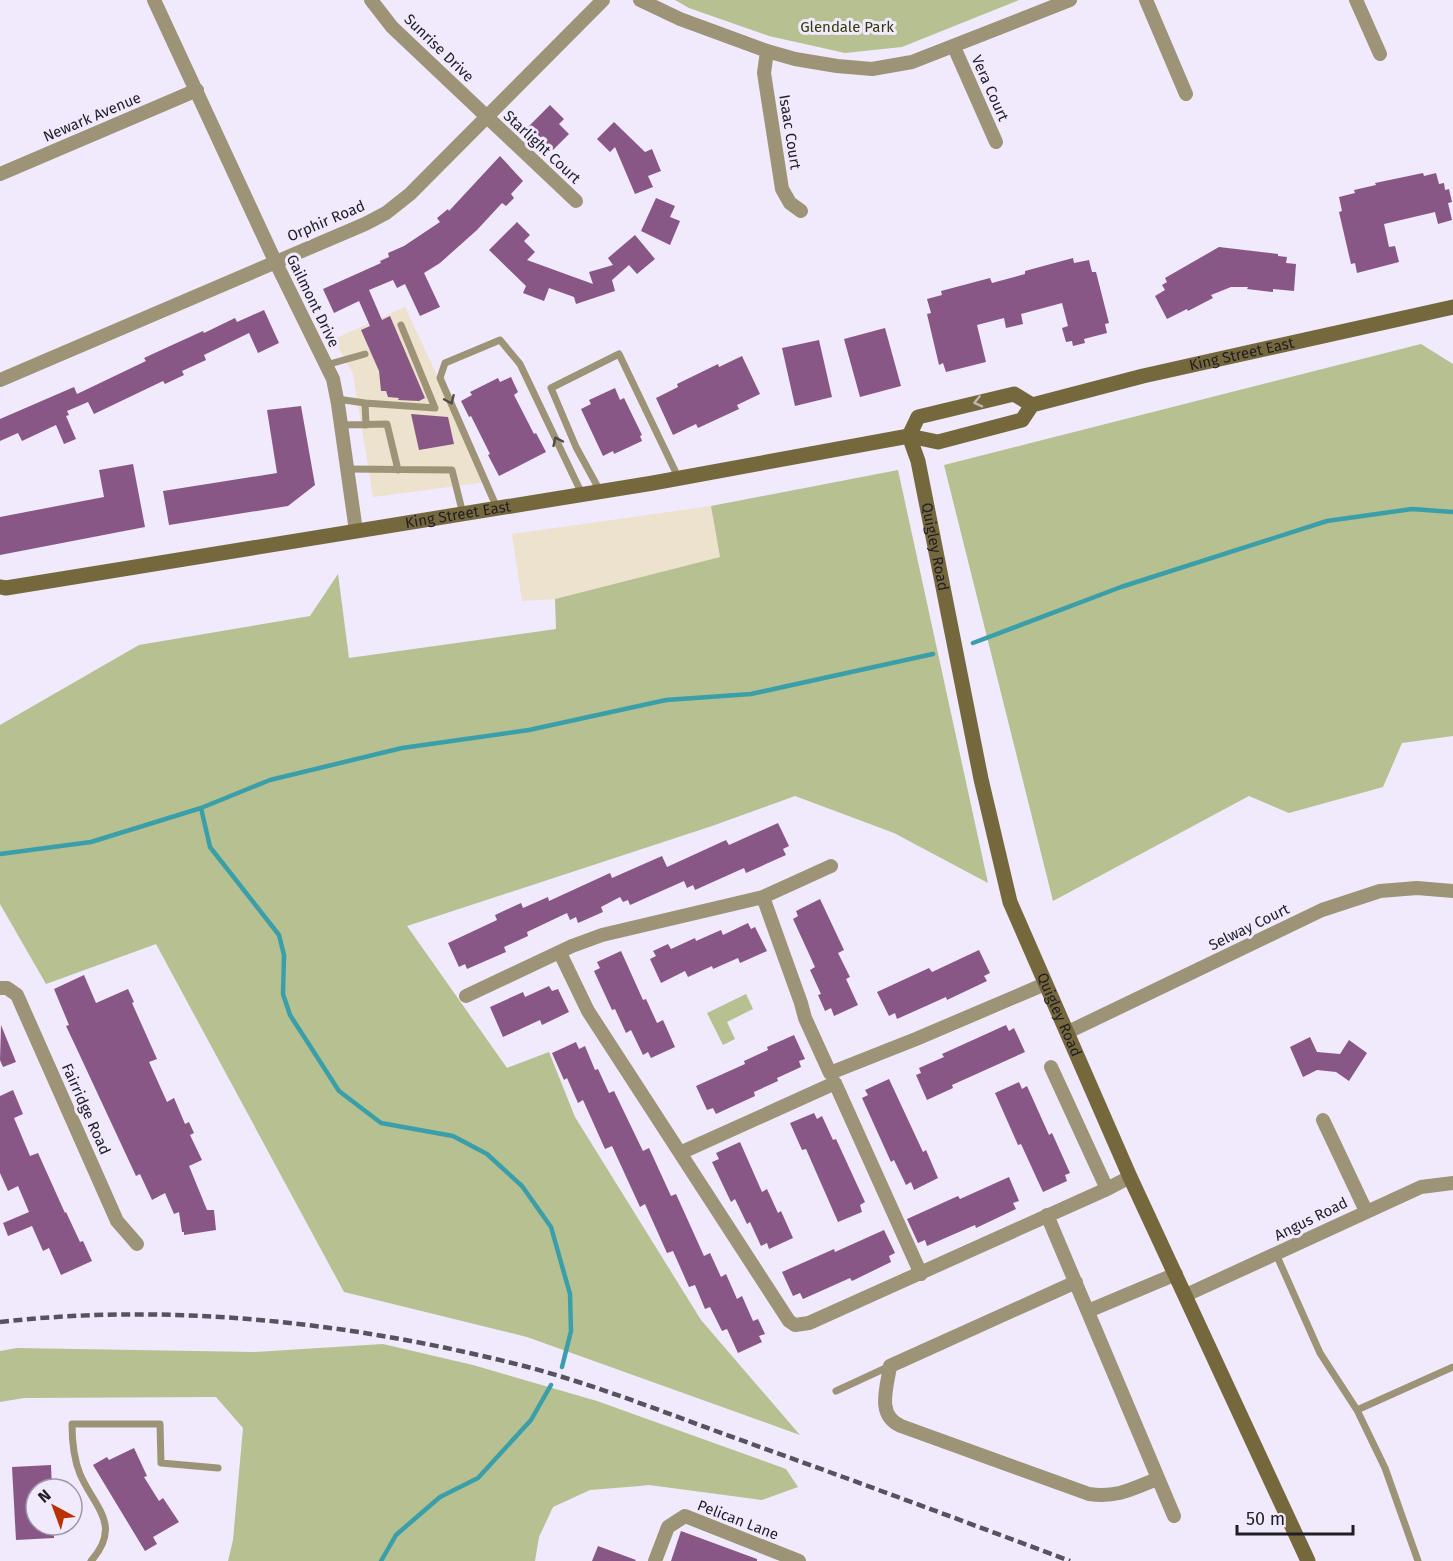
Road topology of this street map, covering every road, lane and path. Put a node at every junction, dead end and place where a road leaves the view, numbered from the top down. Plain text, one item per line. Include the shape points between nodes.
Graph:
1 (154, 0) edge
2 (371, 0) edge
3 (603, 0) edge
4 (640, 0) edge
5 (1070, 0) edge
6 (1146, 0) edge
7 (1356, 0) edge
8 (954, 46) junction
9 (766, 51) junction
10 (1380, 54) dead end
11 (197, 90) junction
12 (1186, 94) dead end
13 (486, 117) junction
14 (996, 142) dead end
15 (0, 174) edge
16 (576, 201) dead end
17 (801, 212) dead end
18 (275, 261) junction
19 (1453, 307) edge
20 (401, 325) dead end
21 (366, 354) dead end
22 (326, 365) junction
23 (0, 380) edge
24 (337, 399) junction
25 (365, 403) junction
26 (1032, 405) junction
27 (341, 425) junction
28 (366, 425) junction
29 (909, 436) junction
30 (348, 469) junction
31 (398, 470) junction
32 (678, 477) junction
33 (600, 491) junction
34 (582, 494) junction
35 (497, 508) junction
36 (462, 514) junction
37 (356, 531) junction
38 (2, 589) edge
39 (831, 866) dead end
40 (1453, 891) edge
41 (763, 897) junction
42 (560, 953) junction
43 (1045, 984) junction
44 (3, 988) edge
45 (466, 996) dead end
46 (1068, 1032) junction
47 (1052, 1067) dead end
48 (833, 1078) junction
49 (1323, 1120) dead end
50 (680, 1153) junction
51 (1130, 1177) junction
52 (1453, 1183) edge
53 (1107, 1189) junction
54 (1366, 1211) junction
55 (1047, 1215) junction
56 (137, 1244) dead end
57 (1276, 1254) junction
58 (921, 1274) junction
59 (1176, 1274) junction
60 (1076, 1282) junction
61 (1186, 1295) junction
62 (1088, 1311) junction
63 (890, 1366) junction
64 (1453, 1367) edge
65 (836, 1391) dead end
66 (1357, 1410) junction
67 (218, 1468) dead end
68 (1157, 1479) junction
69 (1174, 1516) dead end
70 (92, 1561) edge
71 (655, 1561) edge
72 (799, 1561) edge
73 (1308, 1561) edge
74 (1418, 1561) edge

1 - 11 street, Gailmont Drive
2 - 13 street, Sunrise Drive via 392,27
3 - 13 street, Orphir Road
4 - 9 street via 680,20
5 - 8 street
6 - 12 street
7 - 10 street
8 - 9 street via 912,62 872,69 795,59
8 - 14 street, Vera Court
9 - 17 street, Isaac Court via 764,73 782,189
11 - 15 street, Newark Avenue
11 - 18 street, Gailmont Drive
13 - 16 street, Starlight Court
13 - 18 street, Orphir Road via 386,213
18 - 22 street, Gailmont Drive
18 - 23 street, Orphir Road
19 - 26 main road, King Street East via 1143,376
20 - 25 lane via 435,408
21 - 22 lane
22 - 24 street, Gailmont Drive
24 - 25 lane
24 - 27 street, Gailmont Drive
25 - 28 lane
26 - 29 main road, King Street East via 1022,420 938,442
26 -> 29 main road via 1014,394 928,414 918,417
27 - 28 lane
27 - 30 street, Gailmont Drive
28 - 31 lane via 387,424
29 - 32 main road, King Street East
29 - 43 main road, Quigley Road via 918,461 1010,902
30 - 31 lane
30 - 37 street, Gailmont Drive
31 - 36 lane via 452,470
32 - 33 main road, King Street East
32 - 33 lane via 619,354 551,388
33 - 34 main road, King Street East
34 - 35 main road, King Street East
34 -> 35 lane via 520,364 500,340 445,363 440,378
35 - 36 main road, King Street East
36 - 37 main road, King Street East
37 - 38 main road, King Street East
39 - 41 street
40 - 46 street, Selway Court via 1380,891 1322,910
41 - 42 street via 602,935
41 - 48 street via 805,1018
42 - 45 street
42 - 50 street via 588,1011
43 - 46 main road, Quigley Road
43 - 48 street
44 - 56 street, Fairridge Road via 17,994 117,1221
46 - 51 main road, Quigley Road
47 - 53 street
48 - 50 street
48 - 58 street
49 - 54 street
50 - 58 street via 795,1325 808,1323
51 - 53 street
51 - 59 main road, Quigley Road
52 - 54 street, Angus Road via 1421,1187
53 - 55 street
54 - 57 street, Angus Road
55 - 58 street
55 - 60 street
57 - 61 street, Angus Road
57 - 66 lane via 1320,1353
59 - 61 main road, Quigley Road
59 - 62 street
60 - 62 street
60 - 63 street
61 - 73 main road, Quigley Road
62 - 68 street
63 - 65 lane
63 - 68 street via 885,1410 897,1424 1089,1494 1122,1494
64 - 66 lane
66 - 74 lane via 1385,1468
67 - 70 lane via 161,1463 160,1424 72,1424 72,1447 80,1474 104,1514 106,1533
68 - 69 street
71 - 72 street, Pelican Lane via 668,1527 685,1516

